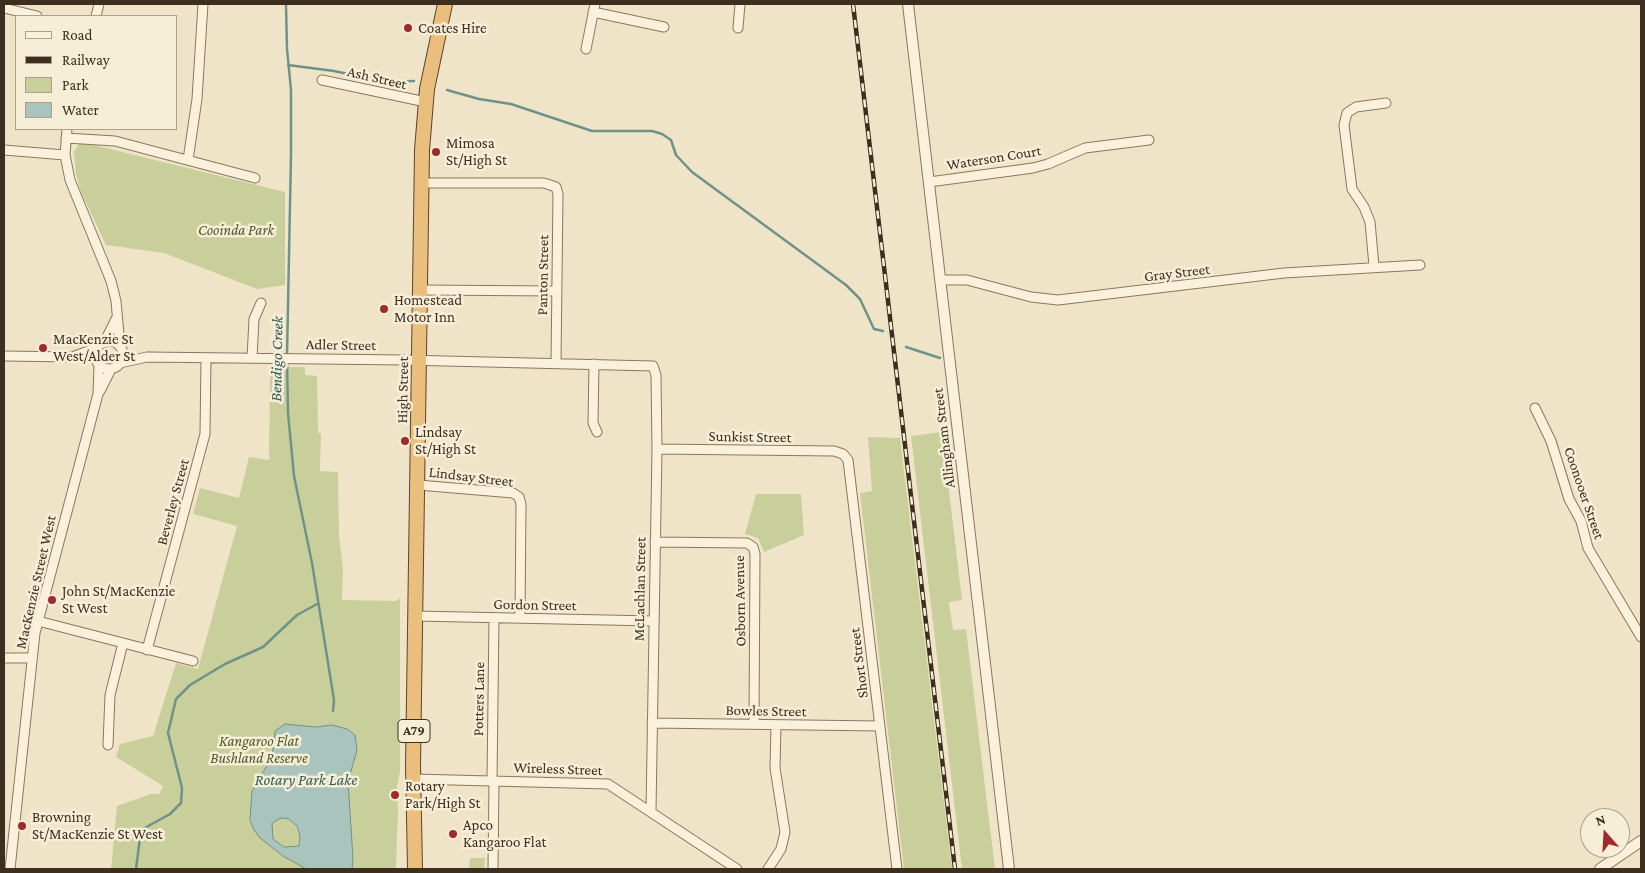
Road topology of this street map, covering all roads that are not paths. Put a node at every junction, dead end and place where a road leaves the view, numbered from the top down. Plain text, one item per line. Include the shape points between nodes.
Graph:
1 (203, 4) edge
2 (445, 4) edge
3 (740, 4) edge
4 (908, 4) edge
5 (4, 8) edge
6 (594, 8) edge
7 (33, 15) edge
8 (664, 27) dead end
9 (738, 28) dead end
10 (586, 49) dead end
11 (322, 80) dead end
12 (426, 102) junction
13 (1386, 103) dead end
14 (66, 134) edge
15 (1149, 140) dead end
16 (4, 150) edge
17 (65, 154) junction
18 (188, 160) junction
19 (255, 178) dead end
20 (421, 182) junction
21 (929, 182) junction
22 (1420, 265) dead end
23 (1374, 266) junction
24 (940, 280) junction
25 (420, 290) junction
26 (557, 291) junction
27 (261, 303) dead end
28 (117, 318) junction
29 (101, 346) junction
30 (121, 348) junction
31 (4, 356) edge
32 (72, 357) junction
33 (147, 357) junction
34 (206, 358) junction
35 (252, 358) junction
36 (420, 361) junction
37 (120, 363) junction
38 (98, 364) junction
39 (556, 364) junction
40 (594, 364) junction
41 (654, 367) joint
42 (111, 369) junction
43 (98, 394) junction
44 (1534, 408) dead end
45 (597, 432) dead end
46 (656, 449) junction
47 (843, 454) joint
48 (418, 485) junction
49 (655, 542) junction
50 (416, 616) junction
51 (494, 618) junction
52 (520, 618) junction
53 (38, 620) junction
54 (654, 621) junction
55 (1641, 638) edge
56 (123, 643) junction
57 (147, 650) junction
58 (4, 658) edge
59 (32, 658) junction
60 (193, 661) dead end
61 (652, 723) junction
62 (754, 724) junction
63 (776, 725) junction
64 (880, 726) junction
65 (108, 745) dead end
66 (413, 779) junction
67 (493, 780) junction
68 (652, 812) junction
69 (1641, 842) edge
70 (8, 852) edge
71 (10, 869) edge
72 (415, 869) edge
73 (493, 869) edge
74 (737, 869) edge
75 (768, 869) edge
76 (897, 869) edge
77 (1009, 869) edge
78 (1600, 869) edge

1 - 18 street via 197,99
2 - 12 highway, High Street / A79
3 - 9 street
4 - 21 street, Allingham Street
5 - 7 street
6 - 8 street
6 - 10 street
11 - 12 street, Ash Street
12 - 20 highway, High Street / A79
13 - 23 street via 1352,110 1344,118 1352,189 1370,222
14 - 17 street
14 - 18 street via 115,141
15 - 21 street, Waterson Court via 1085,148 1032,168
16 - 17 street
17 - 28 street via 74,195 111,281
18 - 19 street
20 - 25 highway, High Street / A79
20 - 26 street, Panton Street via 544,183 556,187
21 - 24 street, Allingham Street
22 - 23 street, Gray Street
23 - 24 street, Gray Street via 1284,273 1058,300 1031,297 966,280
24 - 77 street, Allingham Street
25 - 26 street
25 - 36 highway, High Street / A79
26 - 39 street, Panton Street
27 - 35 street via 254,319
28 - 29 street
28 - 30 street
29 - 30 street via 113,342
29 - 32 street
29 - 38 street via 95,354
30 - 33 street, Adler Street
30 - 37 street
31 - 32 street
32 - 38 street
33 - 34 street, Adler Street
33 - 37 street, Adler Street
34 - 35 street, Adler Street
34 - 57 street, Beverley Street via 205,434
35 - 36 street, Adler Street
36 - 39 street, Adler Street
36 - 48 highway, High Street / A79
37 - 42 street
38 - 42 street
38 - 43 street, MacKenzie Street West
39 - 40 street, Adler Street
40 - 41 street, Adler Street
40 - 45 street via 593,423
41 - 46 street, McLachlan Street
42 - 43 street, MacKenzie Street West
43 - 53 street, MacKenzie Street West
44 - 55 street, Coonooer Street via 1551,441 1568,500 1581,521 1588,548
46 - 47 street, Sunkist Street via 829,451
46 - 49 street, McLachlan Street
47 - 64 street, Short Street via 849,463
48 - 50 highway, High Street / A79
48 - 52 street, Lindsay Street via 513,493 519,497
49 - 54 street, McLachlan Street
49 - 62 street, Osborn Avenue via 747,543 753,547
50 - 51 street, Gordon Street
50 - 66 highway, High Street / A79
51 - 52 street, Gordon Street
51 - 67 street, Potters Lane
52 - 54 street, Gordon Street
53 - 56 street
53 - 59 street, MacKenzie Street West
54 - 61 street, McLachlan Street
56 - 57 street
56 - 65 street via 110,696
57 - 60 street
58 - 59 street
59 - 70 street, MacKenzie Street West
61 - 62 street, Bowles Street
61 - 68 street, McLachlan Street
62 - 63 street, Bowles Street
63 - 64 street, Bowles Street
63 - 75 street via 775,768 785,832 781,850
64 - 76 street, Short Street
66 - 67 street, Wireless Street
66 - 72 highway, High Street / A79
67 - 68 street, Wireless Street via 600,782 615,787
67 - 73 street, Potters Lane
68 - 74 street, Wireless Street
69 - 78 street
70 - 71 street, MacKenzie Street West

